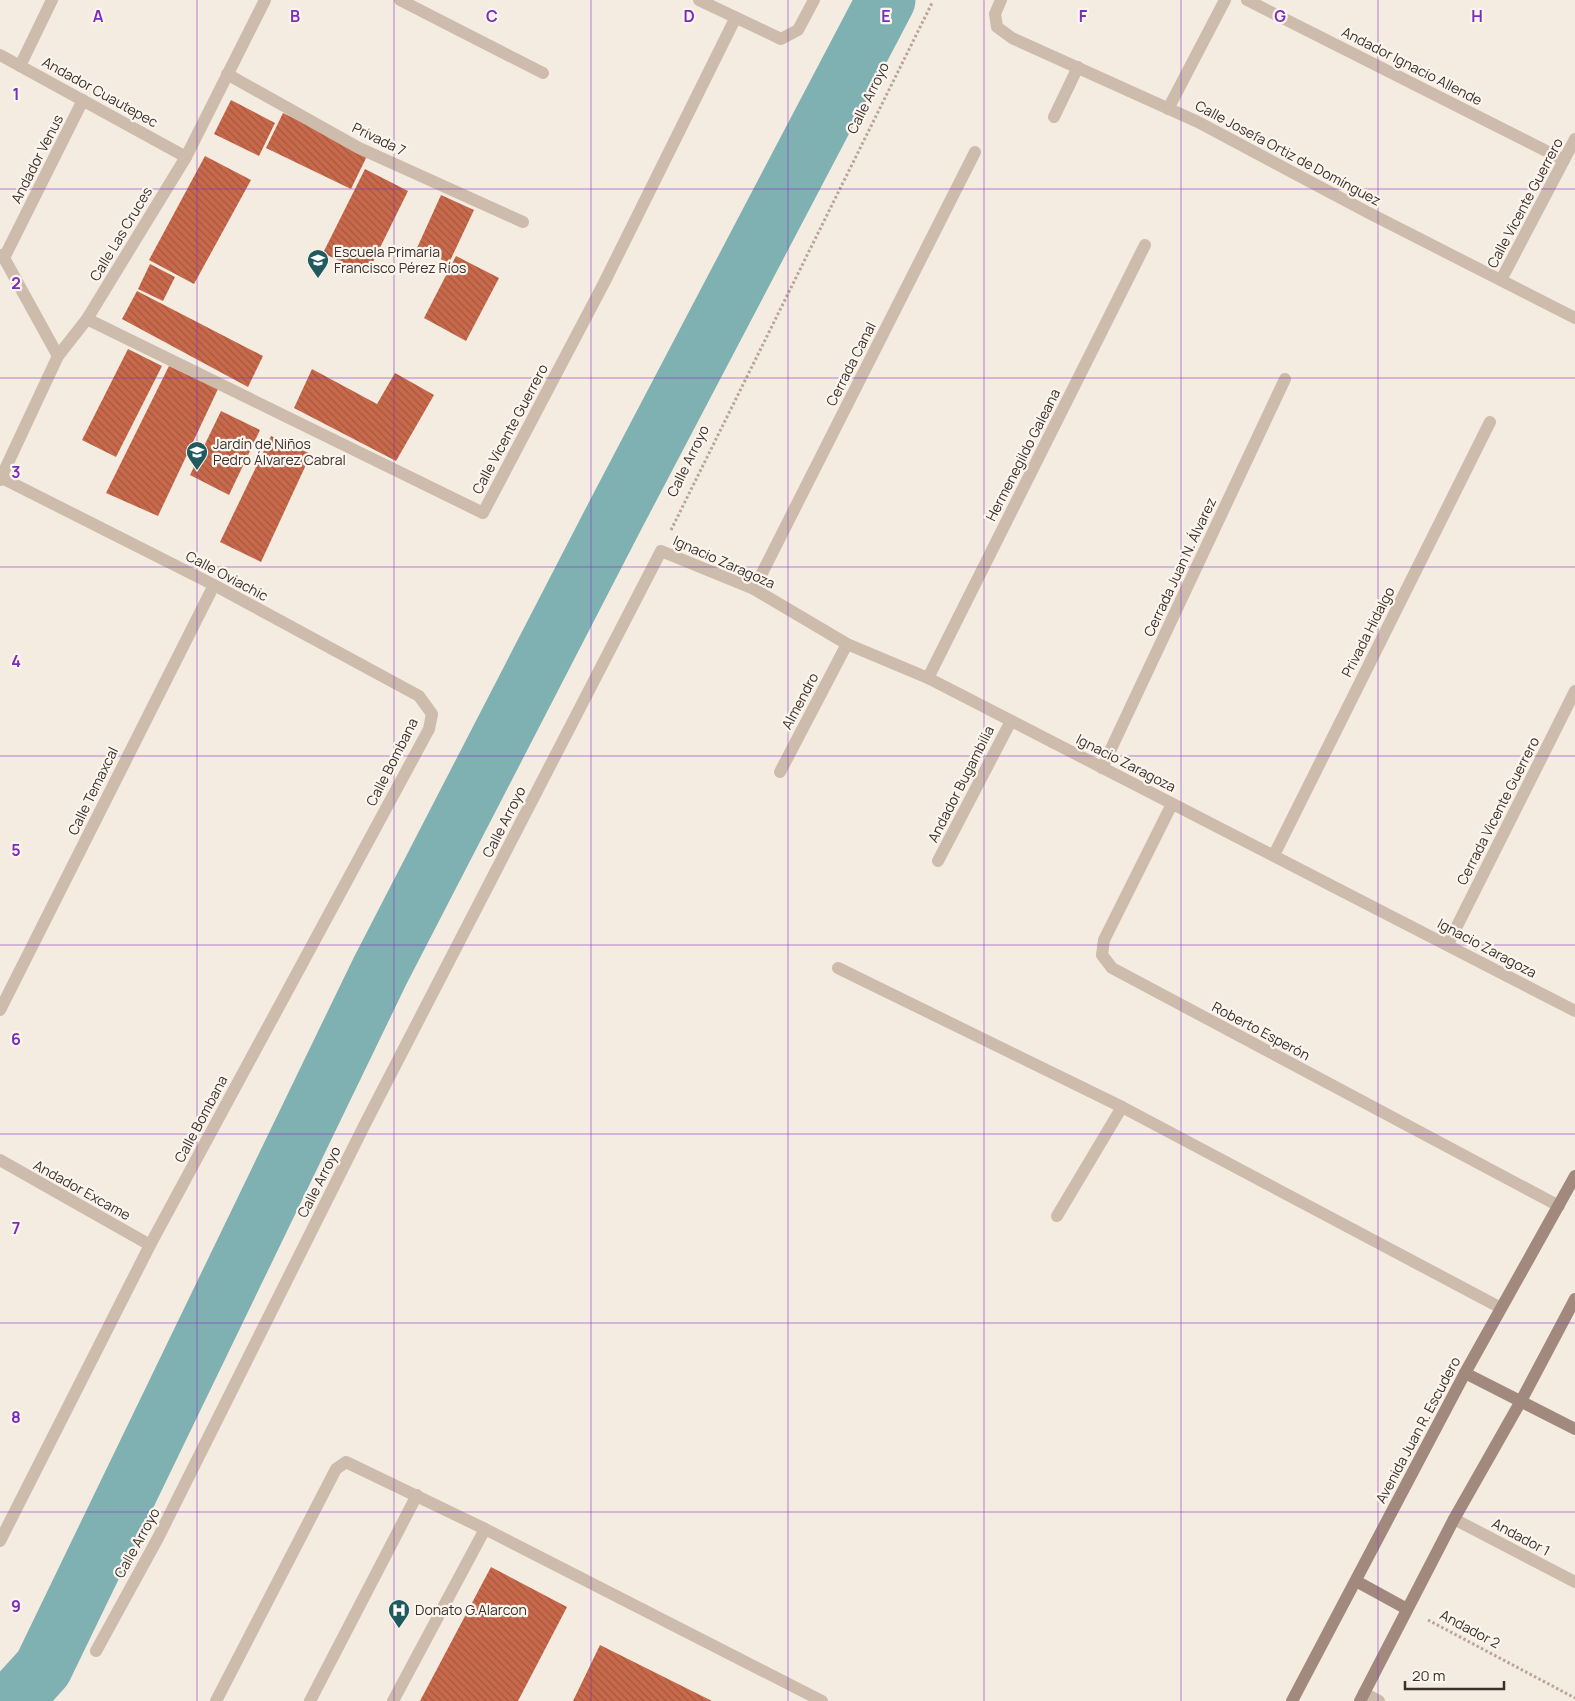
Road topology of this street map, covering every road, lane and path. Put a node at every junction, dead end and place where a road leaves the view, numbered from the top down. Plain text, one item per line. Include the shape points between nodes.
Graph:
1 (52, 0) edge
2 (265, 0) edge
3 (400, 0) edge
4 (699, 0) edge
5 (814, 0) edge
6 (1001, 0) edge
7 (1225, 0) edge
8 (1247, 0) edge
9 (932, 3) dead end
10 (735, 19) junction
11 (0, 55) edge
12 (20, 66) junction
13 (1078, 67) junction
14 (543, 73) dead end
15 (227, 74) junction
16 (83, 100) junction
17 (1168, 109) junction
18 (1054, 117) dead end
19 (1575, 139) edge
20 (975, 152) dead end
21 (186, 156) junction
22 (1564, 160) junction
23 (523, 222) dead end
24 (1145, 245) dead end
25 (2, 256) edge
26 (1501, 280) junction
27 (1575, 318) edge
28 (87, 319) junction
29 (58, 356) junction
30 (1285, 379) dead end
31 (1490, 422) dead end
32 (0, 478) edge
33 (661, 551) junction
34 (214, 585) junction
35 (754, 589) junction
36 (847, 644) junction
37 (928, 678) junction
38 (1575, 691) edge
39 (432, 714) joint
40 (1011, 720) junction
41 (1102, 768) junction
42 (780, 772) dead end
43 (1172, 804) junction
44 (1274, 855) junction
45 (938, 861) dead end
46 (1448, 944) junction
47 (838, 968) dead end
48 (0, 1010) edge
49 (1575, 1011) edge
50 (1122, 1107) junction
51 (0, 1160) edge
52 (1575, 1176) edge
53 (1559, 1206) junction
54 (1057, 1216) dead end
55 (150, 1245) junction
56 (1575, 1299) edge
57 (1500, 1308) junction
58 (1465, 1373) junction
59 (1521, 1401) junction
60 (1575, 1429) edge
61 (417, 1495) junction
62 (1454, 1519) junction
63 (485, 1529) junction
64 (0, 1541) edge
65 (1356, 1581) junction
66 (1575, 1582) edge
67 (1407, 1609) junction
68 (96, 1651) dead end
69 (1362, 1697) edge
70 (1575, 1698) edge
71 (216, 1701) edge
72 (310, 1701) edge
73 (393, 1701) edge
74 (822, 1701) edge
75 (1292, 1701) edge
76 (1380, 1701) edge

1 - 12 street
2 - 15 street, Calle Las Cruces
3 - 14 street
4 - 10 street
5 - 10 street via 798,30 781,39
6 - 13 street, Calle Josefa Ortiz de Domínguez via 994,14 996,27 1012,38
7 - 17 street
8 - 22 street, Andador Ignacio Allende
9 - 33 path, Calle Arroyo
10 - 28 street, Calle Vicente Guerrero via 604,283 483,513
11 - 12 street, Andador Cuautepec
12 - 16 street, Andador Cuautepec
13 - 17 street, Calle Josefa Ortiz de Domínguez
13 - 18 street
15 - 21 street, Calle Las Cruces
15 - 23 street, Privada 7 via 359,148
16 - 21 street, Andador Cuautepec
16 - 25 street, Andador Venus
17 - 26 street, Calle Josefa Ortiz de Domínguez
19 - 22 street, Calle Vicente Guerrero
20 - 35 street, Cerrada Canal
21 - 28 street, Calle Las Cruces
22 - 26 street, Calle Vicente Guerrero
24 - 37 street, Hermenegildo Galeana
25 - 29 street
26 - 27 street, Calle Josefa Ortiz de Domínguez
28 - 29 street, Calle Las Cruces
29 - 32 street, Calle Las Cruces
30 - 41 street, Cerrada Juan N. Álvarez
31 - 44 street, Privada Hidalgo
32 - 34 street, Calle Oviachic
33 - 35 street, Ignacio Zaragoza
33 - 68 street, Calle Arroyo via 365,1124 158,1538
34 - 39 street, Calle Oviachic via 419,696
34 - 48 street, Calle Temaxcal
35 - 36 street, Ignacio Zaragoza
36 - 37 street, Ignacio Zaragoza
36 - 42 street, Almendro
37 - 40 street, Ignacio Zaragoza
38 - 46 street, Cerrada Vicente Guerrero
39 - 55 street, Calle Bombana via 429,729
40 - 41 street, Ignacio Zaragoza
40 - 45 street, Andador Bugambilia
41 - 43 street, Ignacio Zaragoza
43 - 44 street, Ignacio Zaragoza
43 - 53 street, Roberto Esperón via 1104,940 1102,955 1112,968
44 - 46 street, Ignacio Zaragoza
46 - 49 street, Ignacio Zaragoza
47 - 50 street
50 - 54 street
50 - 57 street
51 - 55 street, Andador Excame
52 - 53 main road, Avenida Juan R. Escudero
53 - 57 main road, Avenida Juan R. Escudero
55 - 64 street, Calle Bombana
56 - 59 main road
57 - 58 main road, Avenida Juan R. Escudero
58 - 59 main road
58 - 65 main road, Avenida Juan R. Escudero
59 - 60 main road
59 - 62 main road
61 - 63 street
61 - 71 street via 346,1462 336,1469
61 - 72 street
62 - 66 street, Andador 1
62 - 67 main road
63 - 73 street
63 - 74 street
65 - 67 main road
65 - 75 main road, Avenida Juan R. Escudero
67 - 69 main road
67 - 70 path, Andador 2
69 - 76 street

